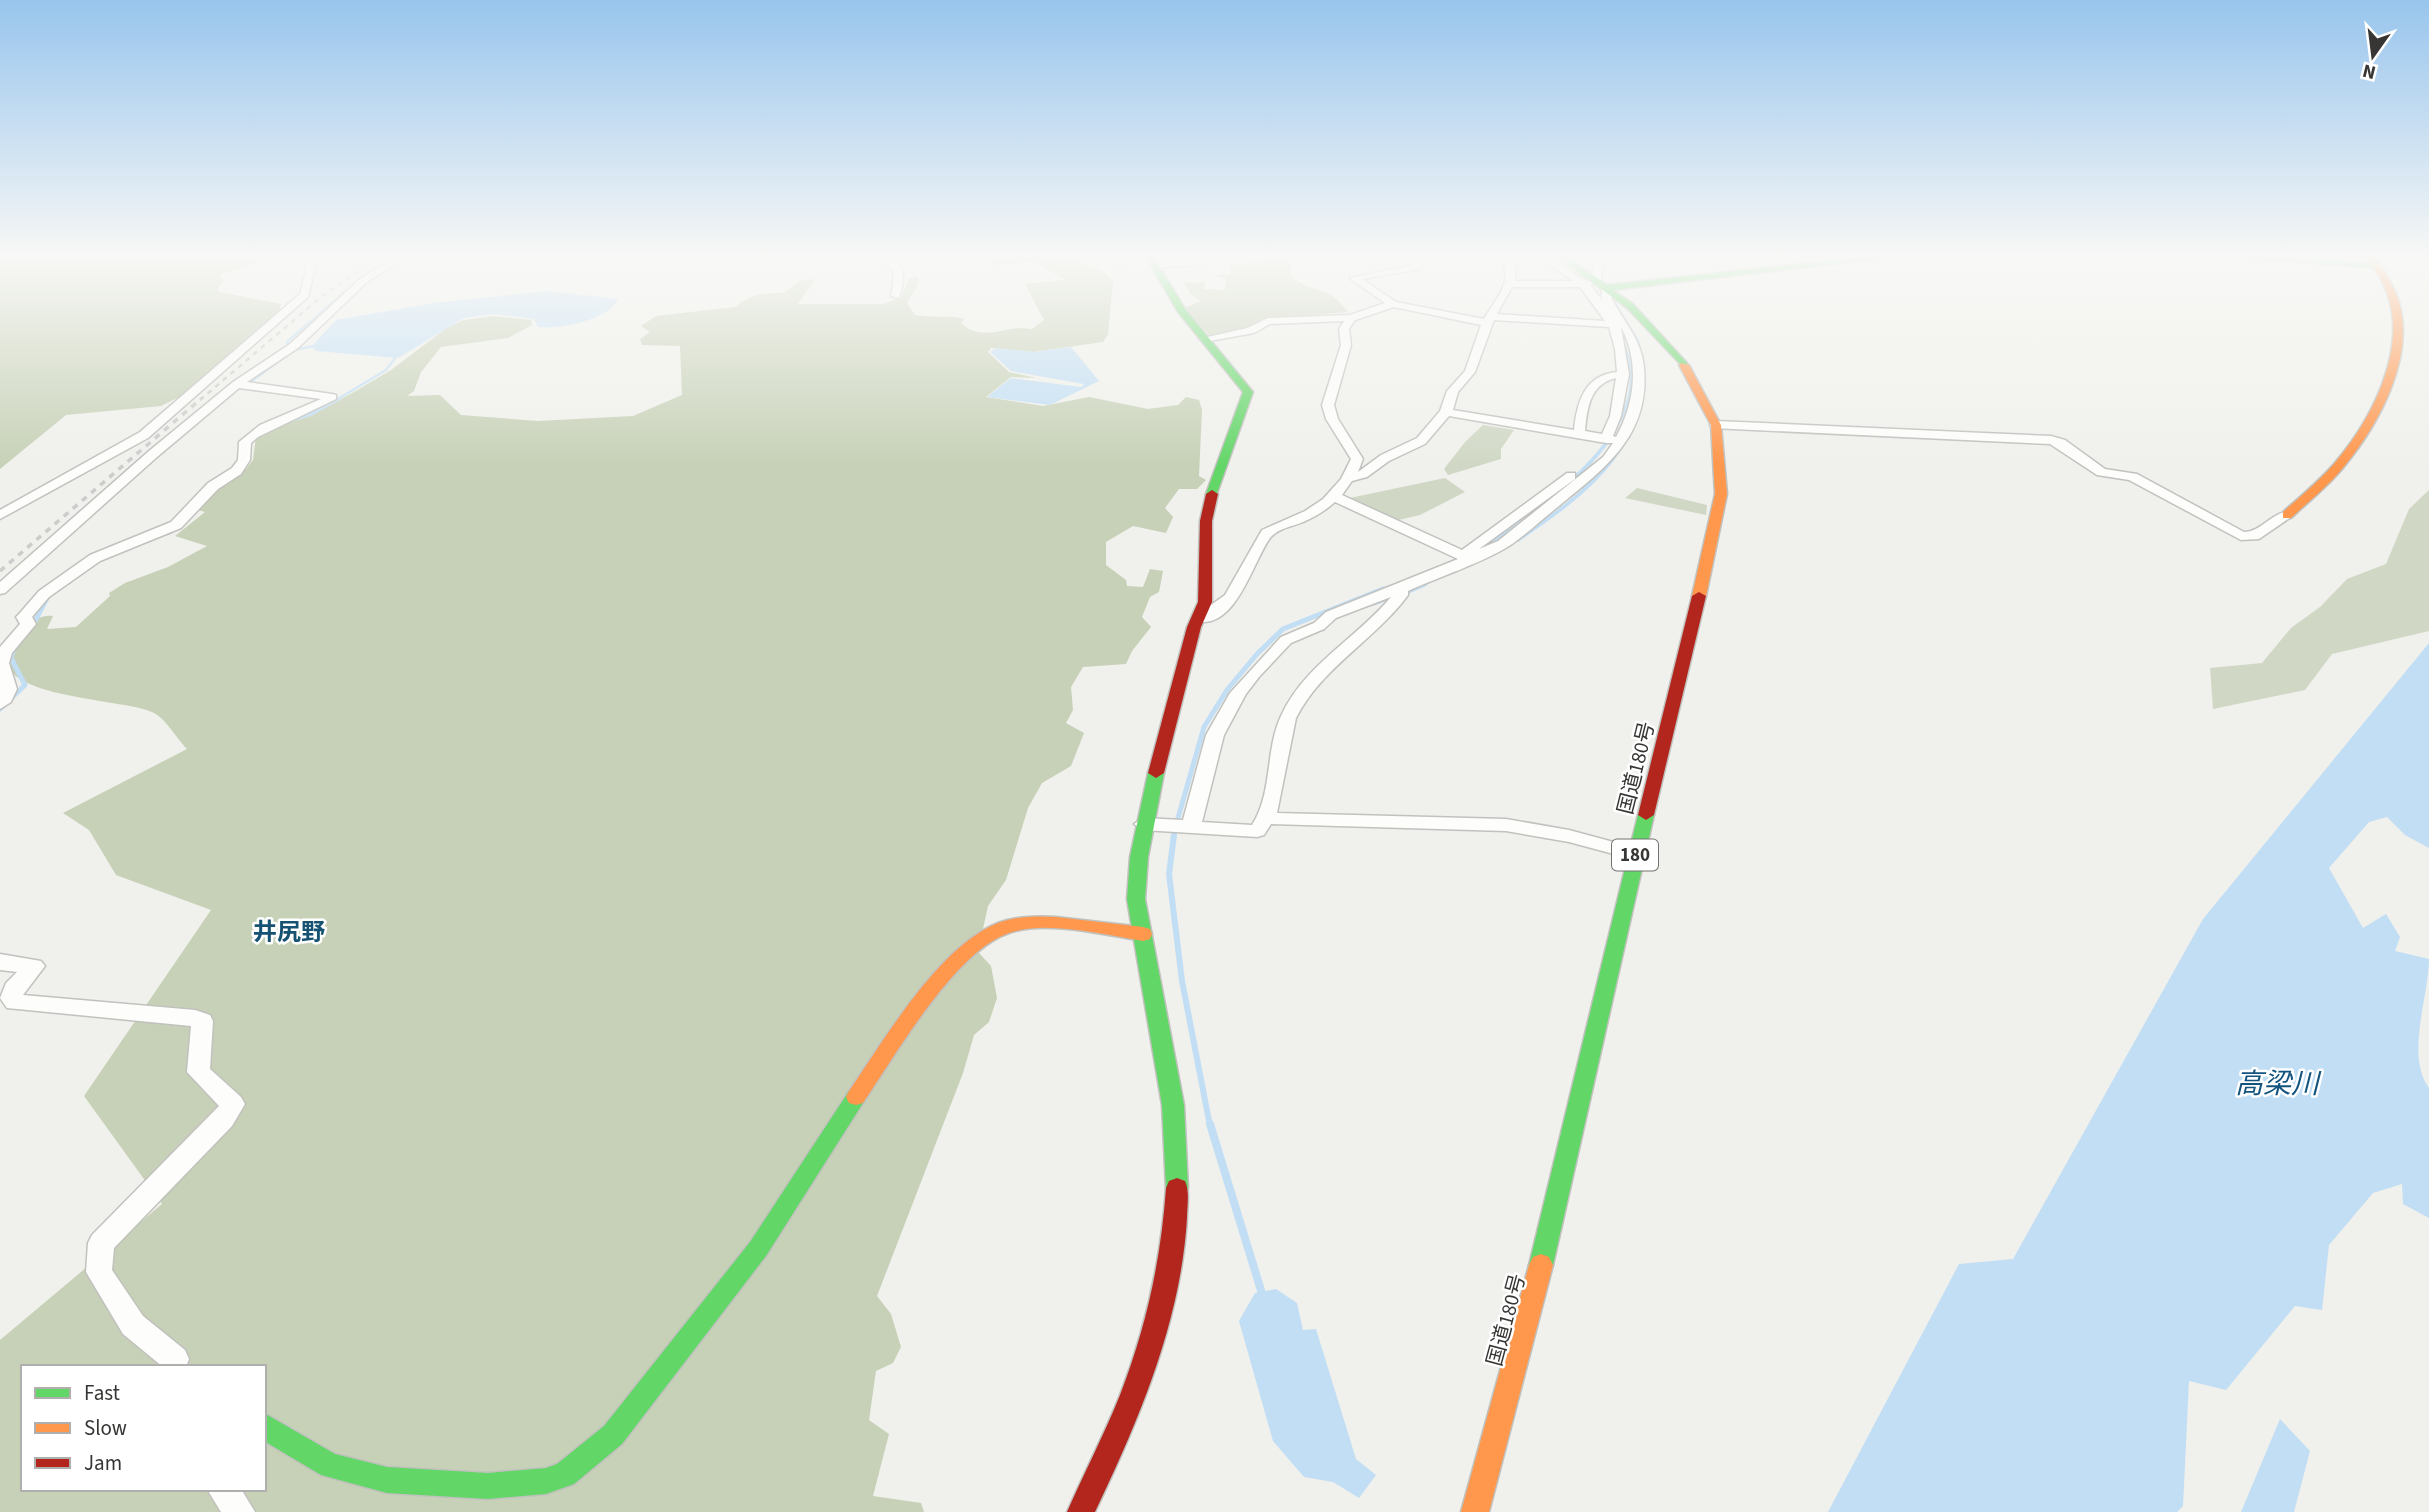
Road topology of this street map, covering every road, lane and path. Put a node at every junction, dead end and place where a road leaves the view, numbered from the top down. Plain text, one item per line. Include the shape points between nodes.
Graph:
1 (271, 325) edge
2 (316, 325) edge
3 (1193, 325) edge
4 (1262, 325) edge
5 (1347, 325) edge
6 (1488, 325) edge
7 (1609, 325) edge
8 (1621, 325) junction
9 (1648, 325) edge
10 (2398, 325) edge
11 (1651, 327) junction
12 (1204, 339) junction
13 (1624, 374) junction
14 (244, 384) junction
15 (1447, 412) junction
16 (1716, 425) junction
17 (1579, 434) junction
18 (1613, 440) junction
19 (1571, 476) dead end
20 (1350, 478) junction
21 (1336, 498) junction
22 (2287, 514) joint
23 (0, 515) edge
24 (1465, 557) junction
25 (0, 590) edge
26 (1400, 592) junction
27 (1201, 618) junction
28 (0, 704) edge
29 (1268, 818) junction
30 (1143, 824) junction
31 (1191, 827) junction
32 (1636, 854) junction
33 (1143, 934) junction
34 (0, 962) edge
35 (175, 1364) edge
36 (266, 1427) edge
37 (224, 1491) edge
38 (240, 1512) edge
39 (1080, 1512) edge
40 (1475, 1512) edge

1 - 23 street via 144,435
2 - 14 street
3 - 12 main road
4 - 12 street
5 - 20 street via 1346,345 1328,414 1351,443 1357,459
6 - 15 street via 1474,363 1453,391
7 - 8 street
8 - 11 street
8 - 13 street via 1618,338
8 - 18 street via 1634,345 1638,381 1631,423
9 - 11 main road, 国道180号 / 180
10 - 22 main road via 2397,350 2387,380 2351,450
11 - 16 main road, 国道180号 / 180 via 1681,360
12 - 27 main road via 1248,392 1206,523 1206,600
13 - 17 street via 1607,376 1587,393
13 - 18 street
14 - 25 street via 153,454
14 - 28 street via 331,398 304,415 251,436 237,471 213,486 176,525 95,558 44,594 24,617 28,624 4,652 1,663 11,685 10,694
15 - 17 street
15 - 20 street via 1421,441
16 - 22 street via 2056,441 2101,472 2132,477 2241,536 2254,536
16 - 32 main road, 国道180号 / 180 via 1721,494
17 - 18 street
18 - 24 street via 1596,471 1569,493 1503,544
19 - 24 street
20 - 21 street
21 - 24 street
21 - 27 street via 1269,531 1237,591 1221,610
24 - 26 street
26 - 29 street via 1305,691 1288,716
26 - 31 street via 1331,615 1319,626 1286,640 1253,674 1215,735
27 - 30 main road via 1194,627
29 - 31 street via 1257,831
29 - 32 street via 1506,825
30 - 31 street
30 - 33 main road via 1136,894
32 - 40 main road, 国道180号 / 180 via 1535,1291
33 - 36 main road via 1027,922 1004,927 973,944 830,1133 759,1248 593,1456 564,1476 535,1485 403,1481 344,1471 305,1455
33 - 39 main road via 1173,1107 1179,1208 1160,1319 1139,1386
34 - 35 street via 34,966 14,989 11,998 15,1002 202,1021 198,1072 233,1104 101,1243 99,1272 133,1325
37 - 38 street

